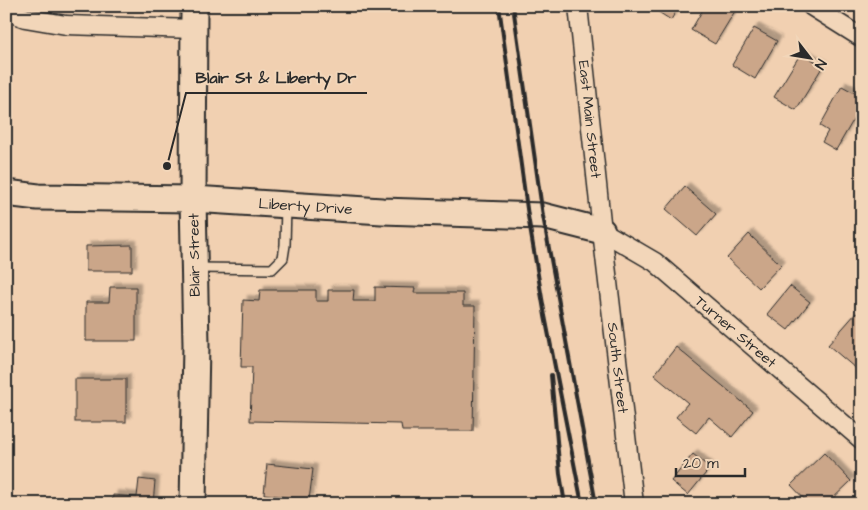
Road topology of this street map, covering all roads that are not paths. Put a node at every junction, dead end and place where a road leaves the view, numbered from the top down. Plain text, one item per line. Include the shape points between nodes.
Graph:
1 (578, 6) edge
2 (811, 6) edge
3 (6, 11) edge
4 (194, 18) edge
5 (862, 38) edge
6 (6, 193) edge
7 (193, 199) junction
8 (286, 205) junction
9 (602, 231) junction
10 (194, 268) junction
11 (862, 440) edge
12 (193, 504) edge
13 (634, 504) edge

1 - 9 street, East Main Street
2 - 5 street
3 - 4 street via 66,25
4 - 7 street, Blair Street
6 - 7 street, Liberty Drive via 38,197
7 - 8 street, Liberty Drive
7 - 10 street, Blair Street
8 - 9 street, Liberty Drive via 543,216
8 - 10 lane via 283,258 272,268
9 - 11 street, Turner Street via 655,262
9 - 13 street, South Street
10 - 12 street, Blair Street

